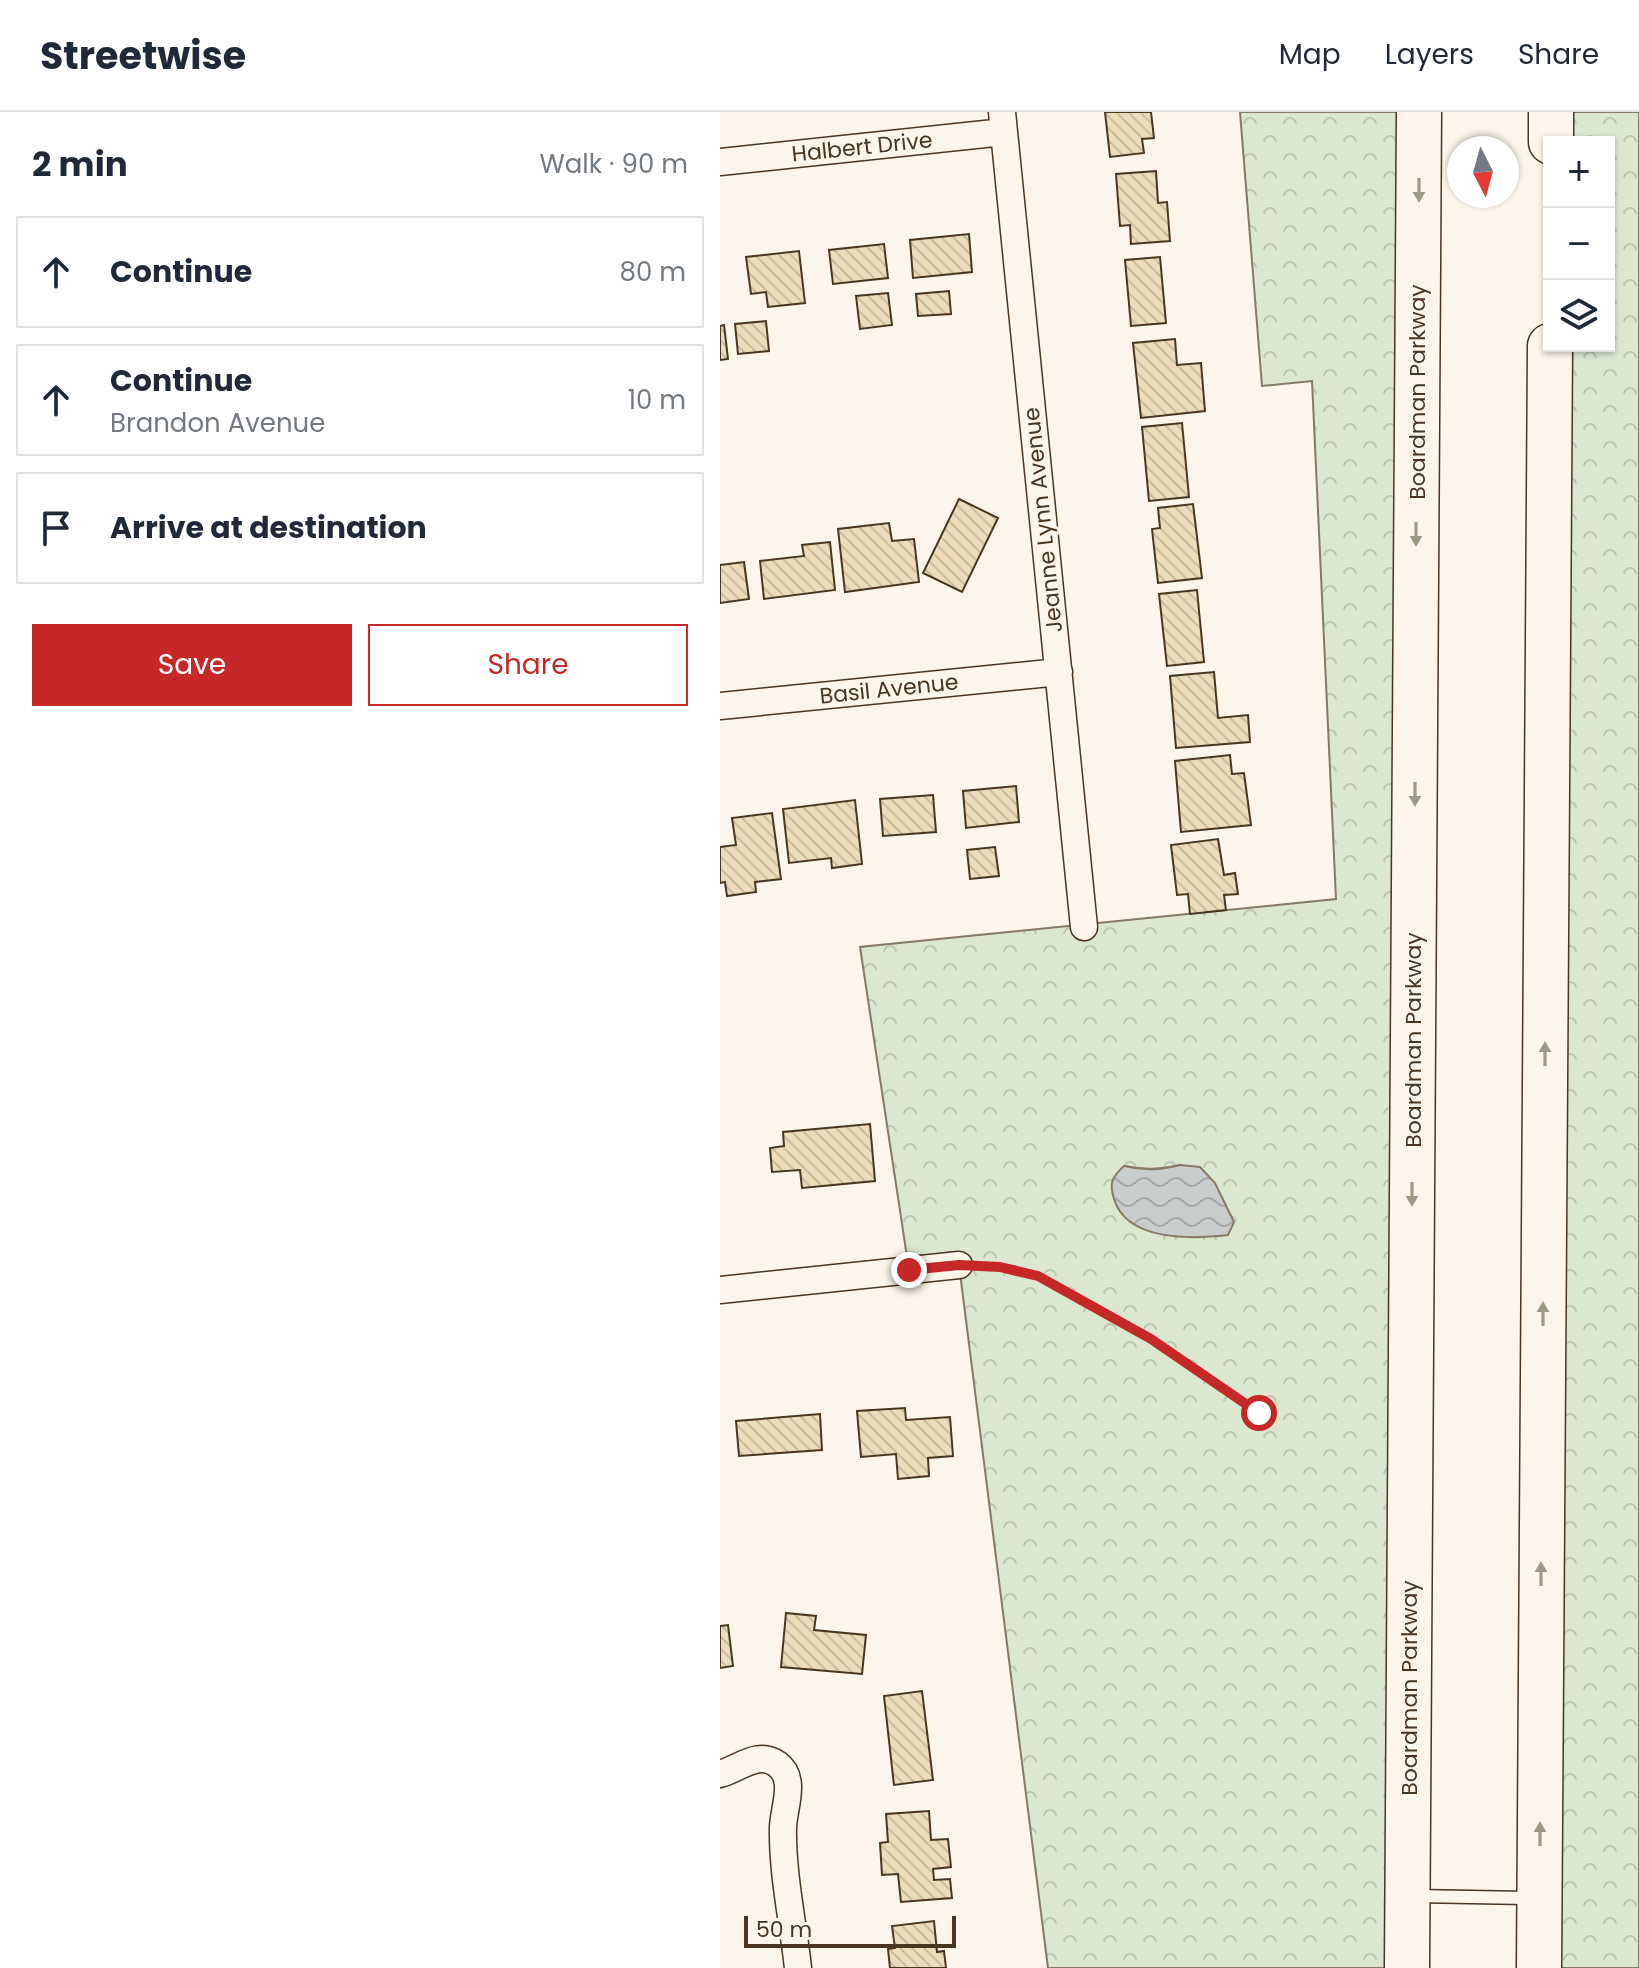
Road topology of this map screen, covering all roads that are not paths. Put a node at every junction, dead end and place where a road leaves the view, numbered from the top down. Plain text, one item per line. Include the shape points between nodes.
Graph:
1 (1419, 112) edge
2 (1551, 112) edge
3 (1003, 122) edge
4 (1551, 136) edge
5 (720, 162) edge
6 (1550, 352) edge
7 (1059, 672) junction
8 (720, 706) edge
9 (1084, 927) dead end
10 (959, 1265) road end
11 (720, 1290) edge
12 (720, 1774) edge
13 (1407, 1896) junction
14 (1539, 1898) junction
15 (798, 1968) edge
16 (1407, 1968) edge
17 (1539, 1968) edge

1 -> 13 highway, Boardman Parkway
2 - 4 highway
3 - 5 street, Halbert Drive
3 - 7 street, Jeanne Lynn Avenue
14 -> 6 highway
7 - 8 street, Basil Avenue
7 - 9 street, Jeanne Lynn Avenue
10 - 11 street
12 - 15 street via 759,1758 785,1772 789,1786 783,1832
13 - 14 lane
13 - 16 highway, Boardman Parkway
14 - 17 highway

